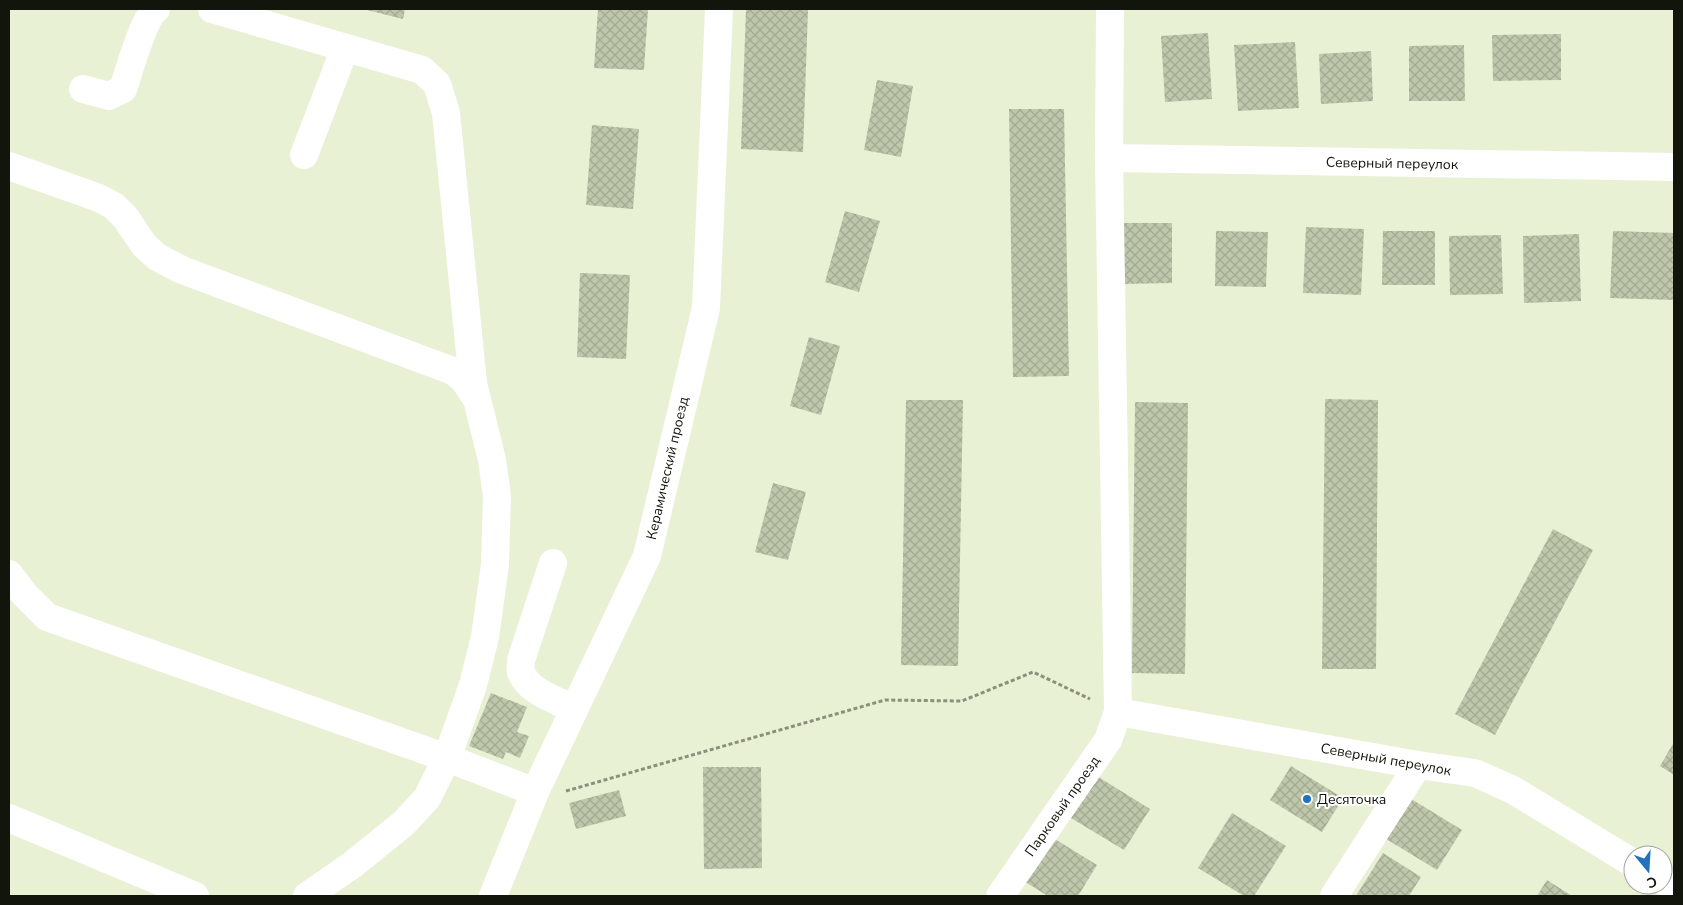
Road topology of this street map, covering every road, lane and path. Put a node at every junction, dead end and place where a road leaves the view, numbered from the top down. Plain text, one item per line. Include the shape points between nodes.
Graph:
1 (156, 9) edge
2 (212, 9) edge
3 (719, 9) edge
4 (1110, 9) edge
5 (345, 48) junction
6 (83, 89) dead end
7 (304, 155) dead end
8 (1109, 158) junction
9 (9, 166) edge
10 (1674, 167) edge
11 (479, 404) junction
12 (554, 563) dead end
13 (9, 574) edge
14 (574, 709) junction
15 (1118, 712) junction
16 (447, 758) junction
17 (1418, 765) junction
18 (536, 788) junction
19 (9, 818) edge
20 (1623, 857) edge
21 (195, 896) edge
22 (307, 896) edge
23 (493, 896) edge
24 (1000, 896) edge
25 (1334, 896) edge

1 - 6 street via 146,23 123,89 109,96
2 - 5 street
3 - 14 street, Керамический проезд via 706,308 647,556
4 - 8 street
5 - 7 street
5 - 11 street via 422,70 437,84 447,121 473,383
8 - 10 street, Северный переулок
8 - 15 street
9 - 11 street via 114,206 144,245 157,257 182,270 453,371 464,380
11 - 16 street via 497,496 495,565 485,638 473,685
12 - 14 street via 521,660 521,672 535,689
13 - 16 street via 47,617
14 - 18 street, Керамический проезд
15 - 17 street, Северный переулок
15 - 18 path via 1033,672 962,701 885,700 555,794
15 - 24 street, Парковый проезд via 1108,740
16 - 18 street
16 - 22 street via 427,798 404,823
17 - 20 street, Северный переулок via 1475,773 1513,790
17 - 25 street
18 - 23 street, Керамический проезд
19 - 21 street

